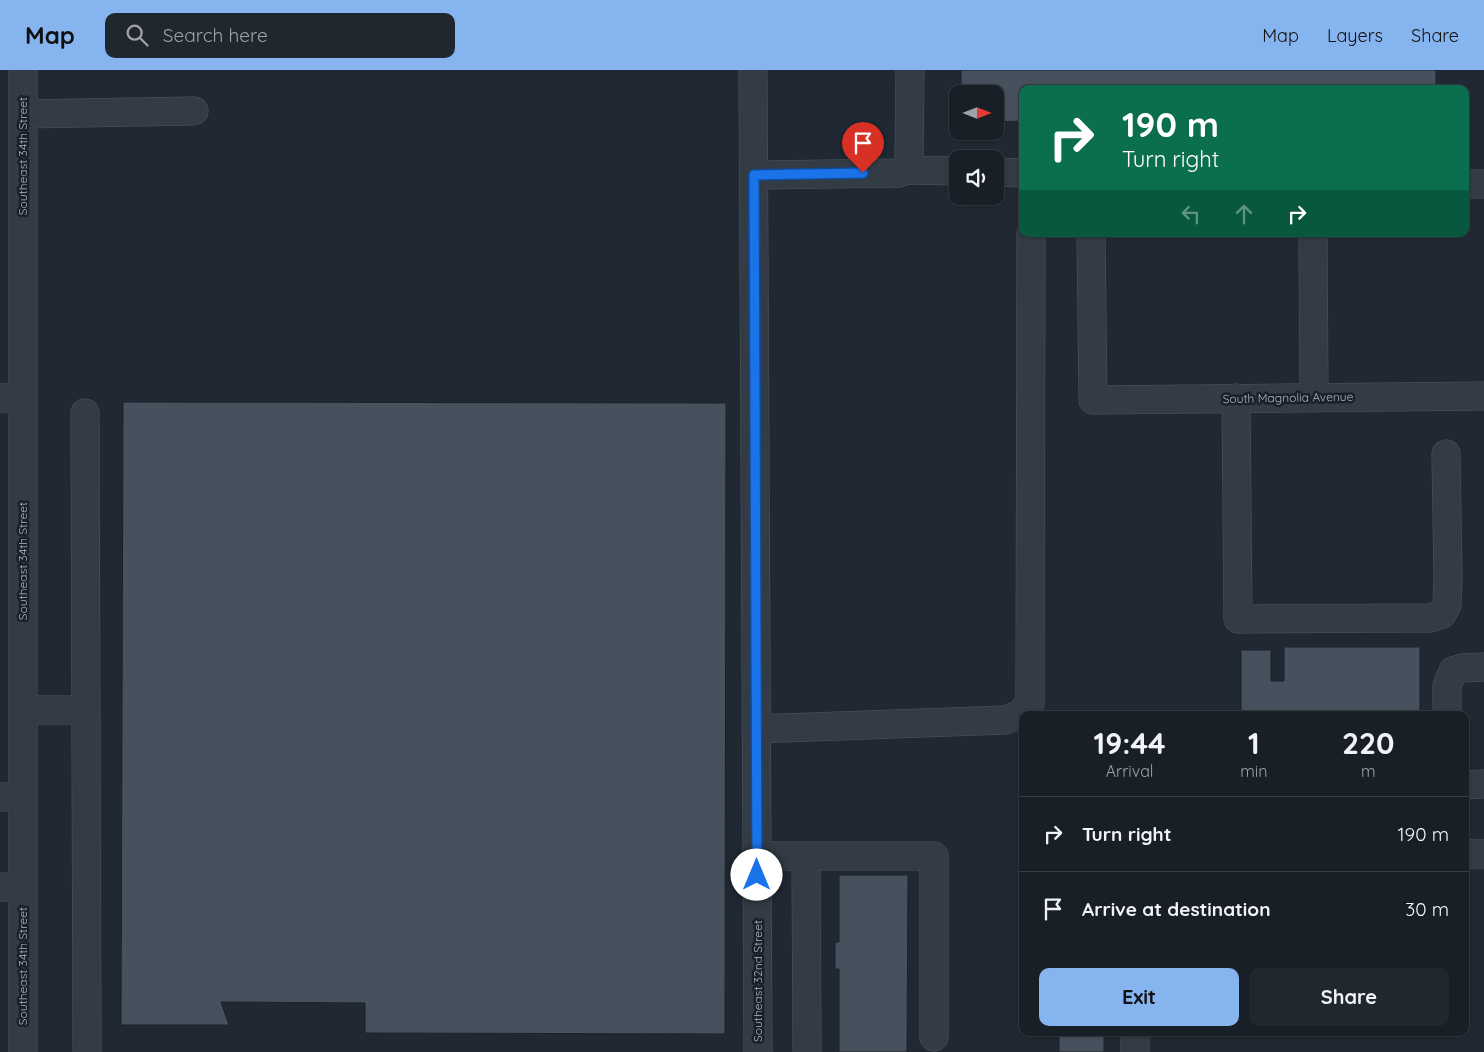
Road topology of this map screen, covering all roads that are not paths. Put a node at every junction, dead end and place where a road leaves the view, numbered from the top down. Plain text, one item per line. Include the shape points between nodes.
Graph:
1 (23, 70) edge
2 (754, 70) edge
3 (910, 70) edge
4 (194, 111) dead end
5 (23, 114) junction
6 (907, 170) junction
7 (949, 172) edge
8 (1004, 172) edge
9 (1019, 173) edge
10 (754, 175) junction
11 (1469, 184) edge
12 (1484, 184) edge
13 (1031, 237) edge
14 (1091, 237) edge
15 (1313, 237) edge
16 (1484, 396) edge
17 (1314, 397) junction
18 (11, 398) edge
19 (1236, 398) junction
20 (85, 413) dead end
21 (1446, 454) dead end
22 (1484, 667) edge
23 (23, 710) junction
24 (86, 710) junction
25 (1023, 711) edge
26 (1447, 711) edge
27 (1019, 715) edge
28 (756, 729) junction
29 (1484, 784) edge
30 (1469, 785) edge
31 (11, 797) edge
32 (1469, 854) edge
33 (1484, 854) edge
34 (757, 856) junction
35 (806, 856) junction
36 (11, 887) edge
37 (1135, 1036) edge
38 (934, 1037) dead end
39 (23, 1052) edge
40 (87, 1052) edge
41 (758, 1052) edge
42 (807, 1052) edge
43 (1135, 1052) edge

1 - 5 street, Southeast 34th Street
2 - 10 street, Southeast 32nd Street
3 - 6 street
4 - 5 street
5 - 18 street, Southeast 34th Street
6 - 7 street
6 - 10 street via 899,173
8 - 9 street
10 - 28 street, Southeast 32nd Street
11 - 12 street
13 - 25 street via 1030,703
14 - 19 street, South Magnolia Avenue via 1093,400
15 - 17 street
16 - 17 street, South Magnolia Avenue
17 - 19 street, South Magnolia Avenue
18 - 23 street, Southeast 34th Street
19 - 21 street via 1238,619 1430,618 1442,614 1448,596
20 - 24 street
22 - 26 street via 1453,671 1447,686
23 - 24 street
23 - 31 street, Southeast 34th Street
24 - 40 street
27 - 28 street via 1005,720
28 - 34 street, Southeast 32nd Street
29 - 30 street
31 - 36 street, Southeast 34th Street
32 - 33 street
34 - 35 street
34 - 41 street, Southeast 32nd Street
35 - 38 street via 934,856
35 - 42 street
36 - 39 street, Southeast 34th Street
37 - 43 street

